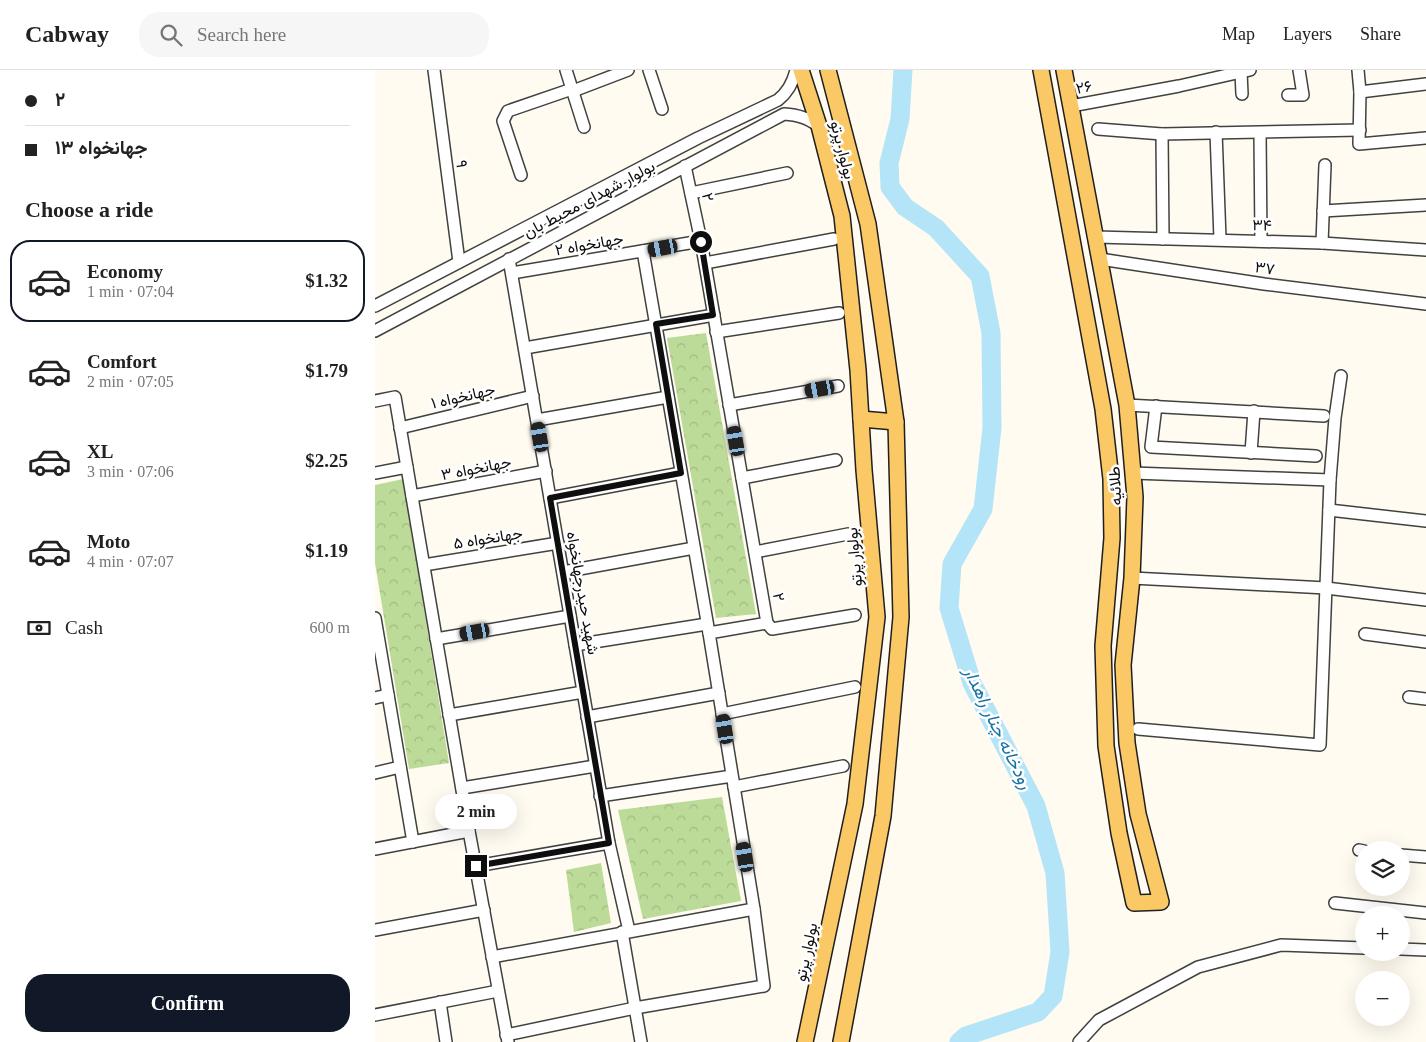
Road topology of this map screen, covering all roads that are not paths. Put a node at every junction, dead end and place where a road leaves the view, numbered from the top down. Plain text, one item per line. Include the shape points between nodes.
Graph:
1 (434, 70) edge
2 (566, 70) edge
3 (628, 70) edge
4 (649, 70) edge
5 (796, 70) edge
6 (801, 70) edge
7 (827, 70) edge
8 (1041, 70) edge
9 (1299, 70) edge
10 (1358, 70) edge
11 (1246, 71) edge
12 (1068, 72) edge
13 (1426, 84) edge
14 (573, 90) junction
15 (1360, 92) junction
16 (1243, 94) dead end
17 (1288, 95) dead end
18 (781, 98) junction
19 (1071, 106) junction
20 (662, 109) dead end
21 (789, 114) junction
22 (819, 126) junction
23 (584, 127) dead end
24 (1098, 129) dead end
25 (1360, 130) junction
26 (1216, 132) junction
27 (1259, 133) junction
28 (1161, 134) junction
29 (1426, 138) edge
30 (1325, 165) dead end
31 (685, 166) junction
32 (787, 173) dead end
33 (521, 175) dead end
34 (691, 193) junction
35 (1426, 205) edge
36 (1323, 212) junction
37 (1096, 237) junction
38 (834, 239) dead end
39 (1163, 239) junction
40 (1221, 240) junction
41 (1261, 241) junction
42 (701, 242) junction
43 (1322, 243) junction
44 (1426, 250) edge
45 (643, 251) junction
46 (1100, 258) junction
47 (509, 259) junction
48 (459, 262) junction
49 (705, 264) junction
50 (512, 274) junction
51 (1426, 304) edge
52 (375, 306) edge
53 (839, 313) dead end
54 (713, 315) junction
55 (656, 324) junction
56 (375, 330) edge
57 (717, 332) junction
58 (525, 348) junction
59 (1341, 376) dead end
60 (838, 386) dead end
61 (533, 396) junction
62 (668, 397) junction
63 (375, 401) edge
64 (729, 405) junction
65 (1127, 405) junction
66 (1156, 406) junction
67 (1254, 411) junction
68 (1324, 416) dead end
69 (861, 419) junction
70 (537, 420) junction
71 (896, 422) junction
72 (400, 428) junction
73 (1251, 452) junction
74 (1316, 456) dead end
75 (836, 460) dead end
76 (407, 467) junction
77 (546, 471) junction
78 (375, 473) edge
79 (681, 473) junction
80 (1133, 473) junction
81 (742, 478) junction
82 (1330, 480) junction
83 (412, 496) junction
84 (550, 498) junction
85 (1329, 510) junction
86 (1426, 521) edge
87 (848, 534) dead end
88 (558, 543) junction
89 (694, 548) junction
90 (755, 552) junction
91 (424, 565) junction
92 (563, 572) junction
93 (1132, 578) junction
94 (1326, 588) junction
95 (1426, 600) edge
96 (855, 615) dead end
97 (570, 616) junction
98 (375, 618) edge
99 (375, 622) edge
100 (767, 622) junction
101 (708, 628) junction
102 (1365, 634) dead end
103 (437, 639) junction
104 (1426, 642) edge
105 (575, 645) junction
106 (855, 687) dead end
107 (583, 692) junction
108 (719, 693) junction
109 (388, 695) junction
110 (1409, 696) dead end
111 (375, 698) edge
112 (1426, 699) edge
113 (722, 714) junction
114 (449, 715) junction
115 (587, 717) junction
116 (1138, 729) dead end
117 (595, 766) junction
118 (843, 766) dead end
119 (400, 767) junction
120 (375, 772) edge
121 (733, 782) junction
122 (462, 788) junction
123 (601, 796) junction
124 (469, 831) junction
125 (413, 842) junction
126 (609, 843) junction
127 (375, 850) edge
128 (1410, 856) edge
129 (1426, 857) edge
130 (476, 866) junction
131 (1335, 903) dead end
132 (754, 909) junction
133 (484, 910) junction
134 (1426, 913) edge
135 (375, 930) edge
136 (625, 932) junction
137 (1355, 948) edge
138 (1410, 949) edge
139 (1426, 950) edge
140 (492, 957) junction
141 (498, 991) junction
142 (439, 1002) junction
143 (635, 1008) junction
144 (375, 1015) edge
145 (507, 1039) edge
146 (446, 1042) edge
147 (641, 1042) edge
148 (805, 1042) edge
149 (841, 1042) edge
150 (1079, 1042) edge

1 - 48 street, ۹
2 - 14 street
3 - 14 street
4 - 20 street
5 - 18 street via 794,80
6 - 22 main road, بولوار پرتو
7 - 71 main road, بولوار پرتو via 868,224
8 - 93 main road, طلائیه via 1103,409 1111,479 1112,538 1103,646 1106,746 1133,903 1161,902 1138,814 1127,743 1123,665
9 - 17 street via 1303,95
10 - 15 street
11 - 16 street
11 - 19 street, ۲۶
12 - 19 main road, طلائیه
13 - 15 street
14 - 23 street
14 - 33 street via 508,111 503,121
15 - 25 street
18 - 21 street via 789,100 792,106
18 - 48 street, بولوار شهدای محیط بان
19 - 37 main road, طلائیه
21 - 22 street via 807,117
21 - 31 street, بولوار شهدای محیط بان
22 - 69 main road, بولوار پرتو via 842,216
24 - 28 street
25 - 27 street
25 - 29 street via 1359,144
26 - 27 street
26 - 28 street
26 - 40 street
27 - 41 street
28 - 39 street
30 - 36 street
31 - 34 street, ۲
31 - 47 street, بولوار شهدای محیط بان
32 - 34 street
34 - 42 street, ۲
35 - 36 street
36 - 43 street
37 - 39 street, ۳۴
37 - 46 main road, طلائیه
38 - 49 street
39 - 40 street, ۳۴
40 - 41 street, ۳۴
41 - 43 street, ۳۴
42 - 45 street, جهانخواه ۲
42 - 49 street, ۲
43 - 44 street, ۳۴
45 - 50 street, جهانخواه ۲
45 - 55 street
46 - 51 street, ۳۷ via 1264,284
46 - 65 main road, طلائیه
47 - 50 street, شهید حیدرجهانخواه
47 - 56 street, بولوار شهدای محیط بان
48 - 52 street, بولوار شهدای محیط بان
49 - 54 street, ۲
50 - 58 street, شهید حیدرجهانخواه
53 - 57 street
54 - 55 street
54 - 57 street, ۲
55 - 58 street
55 - 62 street
57 - 64 street, ۲
58 - 61 street, شهید حیدرجهانخواه
59 - 82 street
60 - 64 street
61 - 70 street, شهید حیدرجهانخواه
61 - 72 street, جهانخواه ۱
62 - 70 street
62 - 79 street
63 - 72 street via 395,397
64 - 81 street, ۲
65 - 66 street
65 - 80 main road, طلائیه
66 - 67 street
66 - 73 street via 1151,447
67 - 68 street
67 - 73 street
69 - 71 main road
69 - 148 main road, بولوار پرتو via 877,617 855,804
70 - 77 street, شهید حیدرجهانخواه
71 - 149 main road, بولوار پرتو via 901,617 883,816
72 - 76 street
73 - 74 street
75 - 81 street
76 - 78 street
76 - 83 street
77 - 83 street, جهانخواه ۳
77 - 84 street, شهید حیدرجهانخواه
79 - 84 street
79 - 89 street
80 - 82 street
80 - 93 main road, طلائیه
81 - 90 street, ۲
82 - 85 street
83 - 91 street
84 - 88 street, شهید حیدرجهانخواه
85 - 86 street
85 - 94 street
87 - 90 street
88 - 91 street, جهانخواه ۵
88 - 92 street, شهید حیدرجهانخواه
89 - 92 street
89 - 101 street
90 - 100 street, ۲
91 - 103 street
92 - 97 street, شهید حیدرجهانخواه
93 - 94 street
94 - 95 street
94 - 116 street via 1320,745
96 - 100 street via 772,629
97 - 103 street
97 - 105 street, شهید حیدرجهانخواه
98 - 99 street
99 - 109 street
100 - 101 street, ۲
101 - 105 street, ۲
101 - 108 street
102 - 104 street
103 - 114 street
105 - 107 street, شهید حیدرجهانخواه
106 - 113 street
107 - 114 street
107 - 115 street, شهید حیدرجهانخواه
108 - 113 street
108 - 115 street
109 - 111 street
109 - 119 street
110 - 112 street
113 - 121 street
114 - 122 street
115 - 117 street, شهید حیدرجهانخواه
117 - 122 street
117 - 123 street, شهید حیدرجهانخواه
118 - 121 street
119 - 120 street
119 - 125 street
121 - 123 street
121 - 132 street
122 - 124 street
123 - 126 street, شهید حیدرجهانخواه
124 - 125 street
124 - 130 street
125 - 127 street
126 - 130 street
126 - 136 street, شهید حیدرجهانخواه
128 - 129 street
130 - 133 street
131 - 134 street
132 - 136 street
132 - 143 street via 764,986
133 - 135 street
133 - 140 street
136 - 140 street
136 - 143 street, شهید حیدرجهانخواه
137 - 150 street via 1281,945 1198,967 1099,1020
138 - 139 street
140 - 141 street
141 - 142 street
141 - 145 street
142 - 144 street
142 - 146 street
143 - 145 street
143 - 147 street, شهید حیدرجهانخواه

